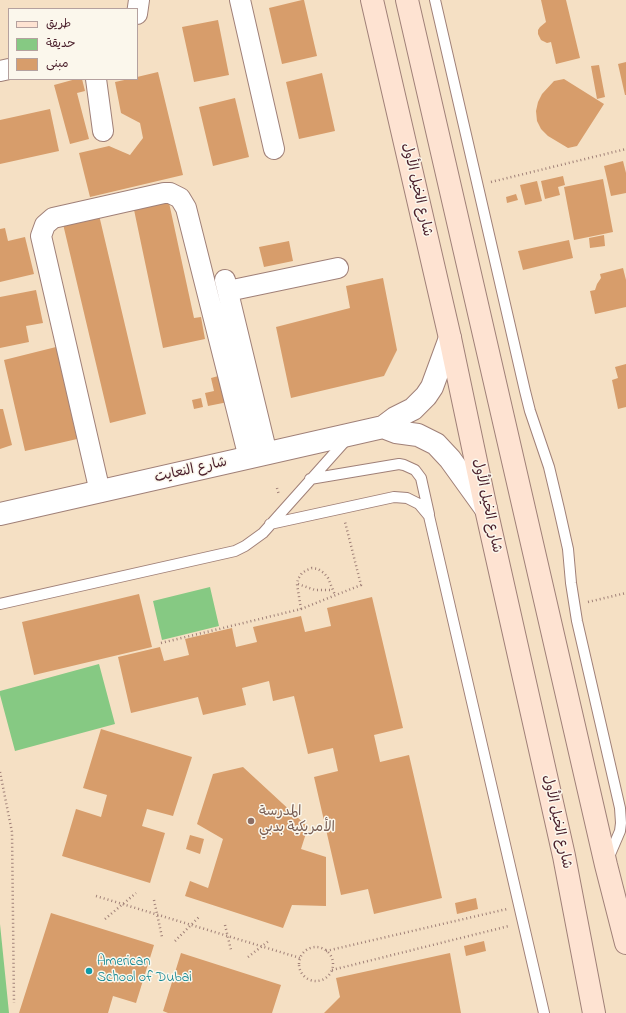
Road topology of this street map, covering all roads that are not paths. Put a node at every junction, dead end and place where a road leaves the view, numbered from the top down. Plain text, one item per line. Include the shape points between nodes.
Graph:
1 (240, 0) edge
2 (372, 0) edge
3 (407, 0) edge
4 (435, 0) edge
5 (96, 80) edge
6 (103, 131) dead end
7 (274, 149) dead end
8 (338, 268) dead end
9 (450, 338) junction
10 (383, 427) junction
11 (350, 436) junction
12 (258, 456) junction
13 (310, 479) junction
14 (100, 492) junction
15 (486, 509) junction
16 (0, 514) edge
17 (429, 516) junction
18 (270, 524) junction
19 (0, 604) edge
20 (607, 869) junction
21 (626, 899) edge
22 (626, 943) edge
23 (544, 1013) edge
24 (594, 1013) edge

1 - 7 street
2 - 9 main road, شارع الخيل الأول
3 - 20 main road
4 - 20 lane via 525,391 554,485 568,549 574,606 620,808 620,831
5 - 6 street
8 - 12 street via 226,285
9 - 10 street, شارع النعايت via 432,387 426,396 413,409 394,418
9 - 15 main road, شارع الخيل الأول
10 - 11 street, شارع النعايت
10 - 15 street via 418,435 436,444
11 - 12 street, شارع النعايت
11 - 13 lane
12 - 14 street, شارع النعايت
12 - 14 street via 184,202 176,195 164,193 53,218 45,225 42,236
13 - 17 lane via 404,465 414,470 421,478
13 - 18 lane
14 - 16 street, شارع النعايت
15 - 24 main road, شارع الخيل الأول via 564,856
17 - 18 lane via 419,504 407,498 394,497
17 - 23 lane
18 - 19 lane via 254,540 235,551
20 - 21 street
20 - 22 main road

